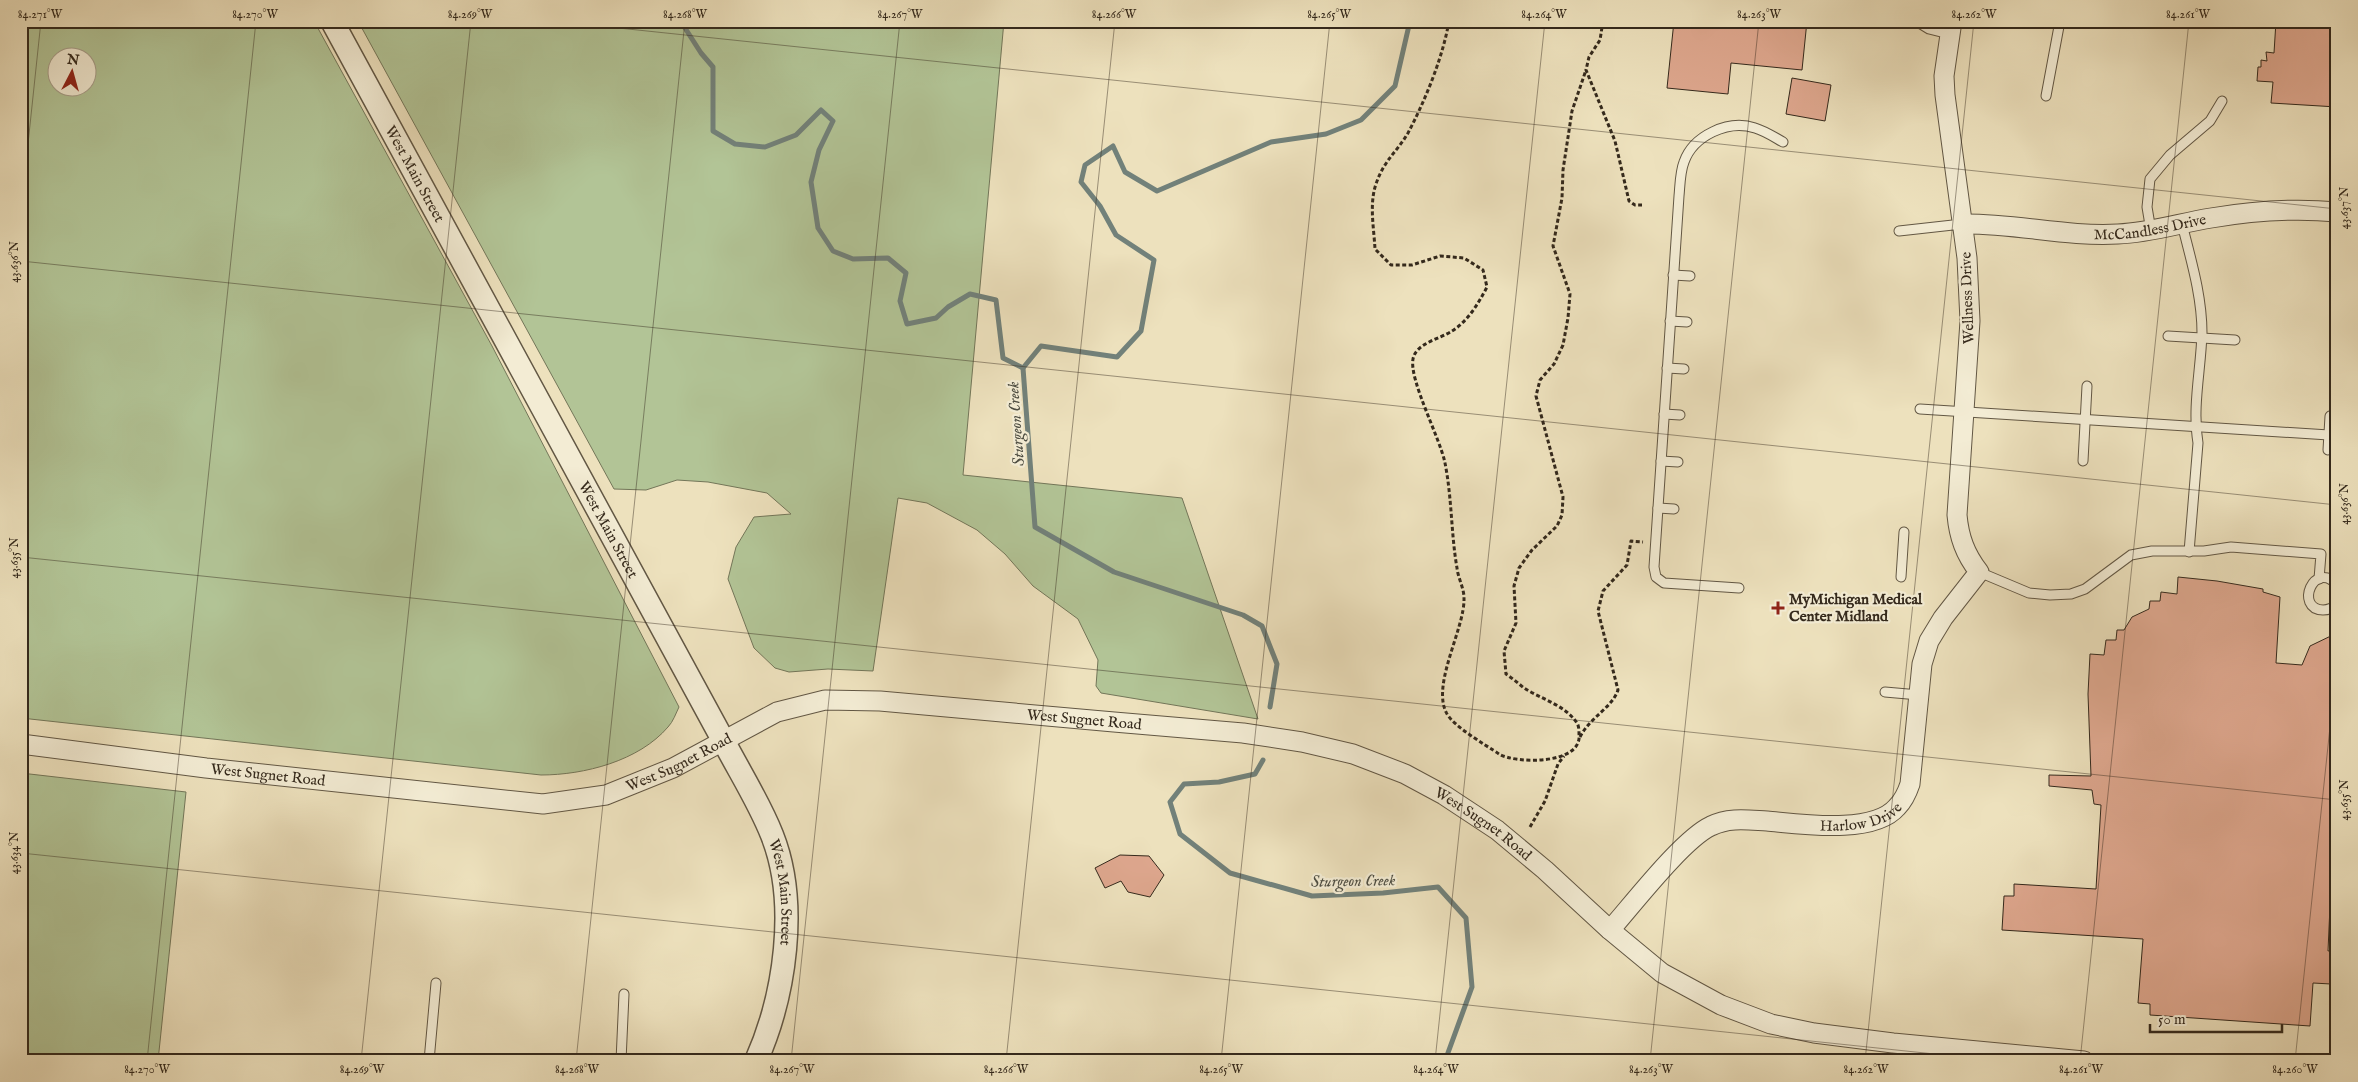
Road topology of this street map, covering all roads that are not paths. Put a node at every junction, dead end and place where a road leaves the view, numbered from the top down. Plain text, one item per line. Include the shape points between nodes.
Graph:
1 (332, 21) edge
2 (1916, 21) edge
3 (2060, 21) edge
4 (1951, 28) edge
5 (2046, 96) dead end
6 (2222, 101) dead end
7 (1783, 142) dead end
8 (2337, 212) edge
9 (1962, 224) junction
10 (2182, 224) junction
11 (1899, 231) dead end
12 (2151, 231) junction
13 (1673, 275) junction
14 (1690, 276) dead end
15 (1670, 321) junction
16 (1687, 322) dead end
17 (2168, 336) dead end
18 (2202, 338) junction
19 (2235, 340) dead end
20 (1667, 368) junction
21 (1684, 369) dead end
22 (2087, 386) dead end
23 (1920, 409) dead end
24 (1964, 412) junction
25 (1664, 414) junction
26 (1680, 416) dead end
27 (2330, 416) dead end
28 (2084, 420) junction
29 (2196, 426) junction
30 (2329, 436) junction
31 (2328, 450) dead end
32 (1661, 461) junction
33 (2083, 461) dead end
34 (1678, 462) dead end
35 (1658, 508) junction
36 (1674, 509) dead end
37 (1904, 532) dead end
38 (2189, 552) junction
39 (1978, 572) junction
40 (1902, 577) dead end
41 (2319, 579) junction
42 (2337, 585) edge
43 (1739, 588) dead end
44 (2337, 604) edge
45 (1885, 692) dead end
46 (1919, 695) junction
47 (723, 740) junction
48 (21, 744) edge
49 (1610, 930) junction
50 (436, 983) dead end
51 (624, 994) dead end
52 (1892, 1052) edge
53 (429, 1061) edge
54 (621, 1061) edge
55 (756, 1061) edge
56 (2084, 1061) edge

1 - 47 street, West Main Street
2 - 4 lane via 1929,29
3 - 5 lane
4 - 9 street, Wellness Drive via 1944,76 1945,96
6 - 12 lane via 2210,121 2170,155 2150,179 2147,207
7 - 13 lane via 1753,127 1734,127 1713,131 1694,144 1684,162
8 - 10 street, McCandless Drive via 2288,210
9 - 11 lane
9 - 12 street, McCandless Drive via 2009,225 2079,234
9 - 24 street, Wellness Drive via 1970,321
10 - 12 street, McCandless Drive
10 - 18 lane via 2199,292
13 - 14 lane
13 - 15 lane
15 - 16 lane
15 - 20 lane
17 - 18 lane
18 - 19 lane
18 - 29 lane
20 - 21 lane
20 - 25 lane
22 - 28 lane
23 - 24 lane
24 - 28 lane
24 - 39 street, Wellness Drive via 1958,529 1968,558
25 - 26 lane
25 - 32 lane
27 - 30 lane
28 - 29 lane
28 - 33 lane
29 - 30 lane
29 - 38 lane via 2198,443
30 - 31 lane
32 - 34 lane
32 - 35 lane
35 - 36 lane
35 - 43 lane via 1656,577 1664,583
37 - 40 lane
38 - 39 lane via 2152,551 2132,555 2085,589 2071,594 2029,593
38 - 41 lane via 2231,547 2321,554
39 - 46 street, Harlow Drive via 1929,641 1922,664
41 - 42 lane via 2330,579
41 - 44 lane via 2309,589 2311,604 2319,610
45 - 46 lane
46 - 49 street, Harlow Drive via 1912,776 1905,797 1896,809 1862,824 1733,819 1712,825 1677,855
47 - 48 street, West Sugnet Road via 673,768 606,795 543,804 206,768
47 - 49 street, West Sugnet Road via 777,712 825,700 880,701 1243,733 1302,742 1406,774 1444,795 1545,870
47 - 55 street, West Main Street via 772,835 784,894 786,926 781,976 770,1026
49 - 52 street, West Sugnet Road via 1662,973 1721,1005 1771,1024
50 - 53 lane
51 - 54 lane
52 - 56 street, West Sugnet Road

